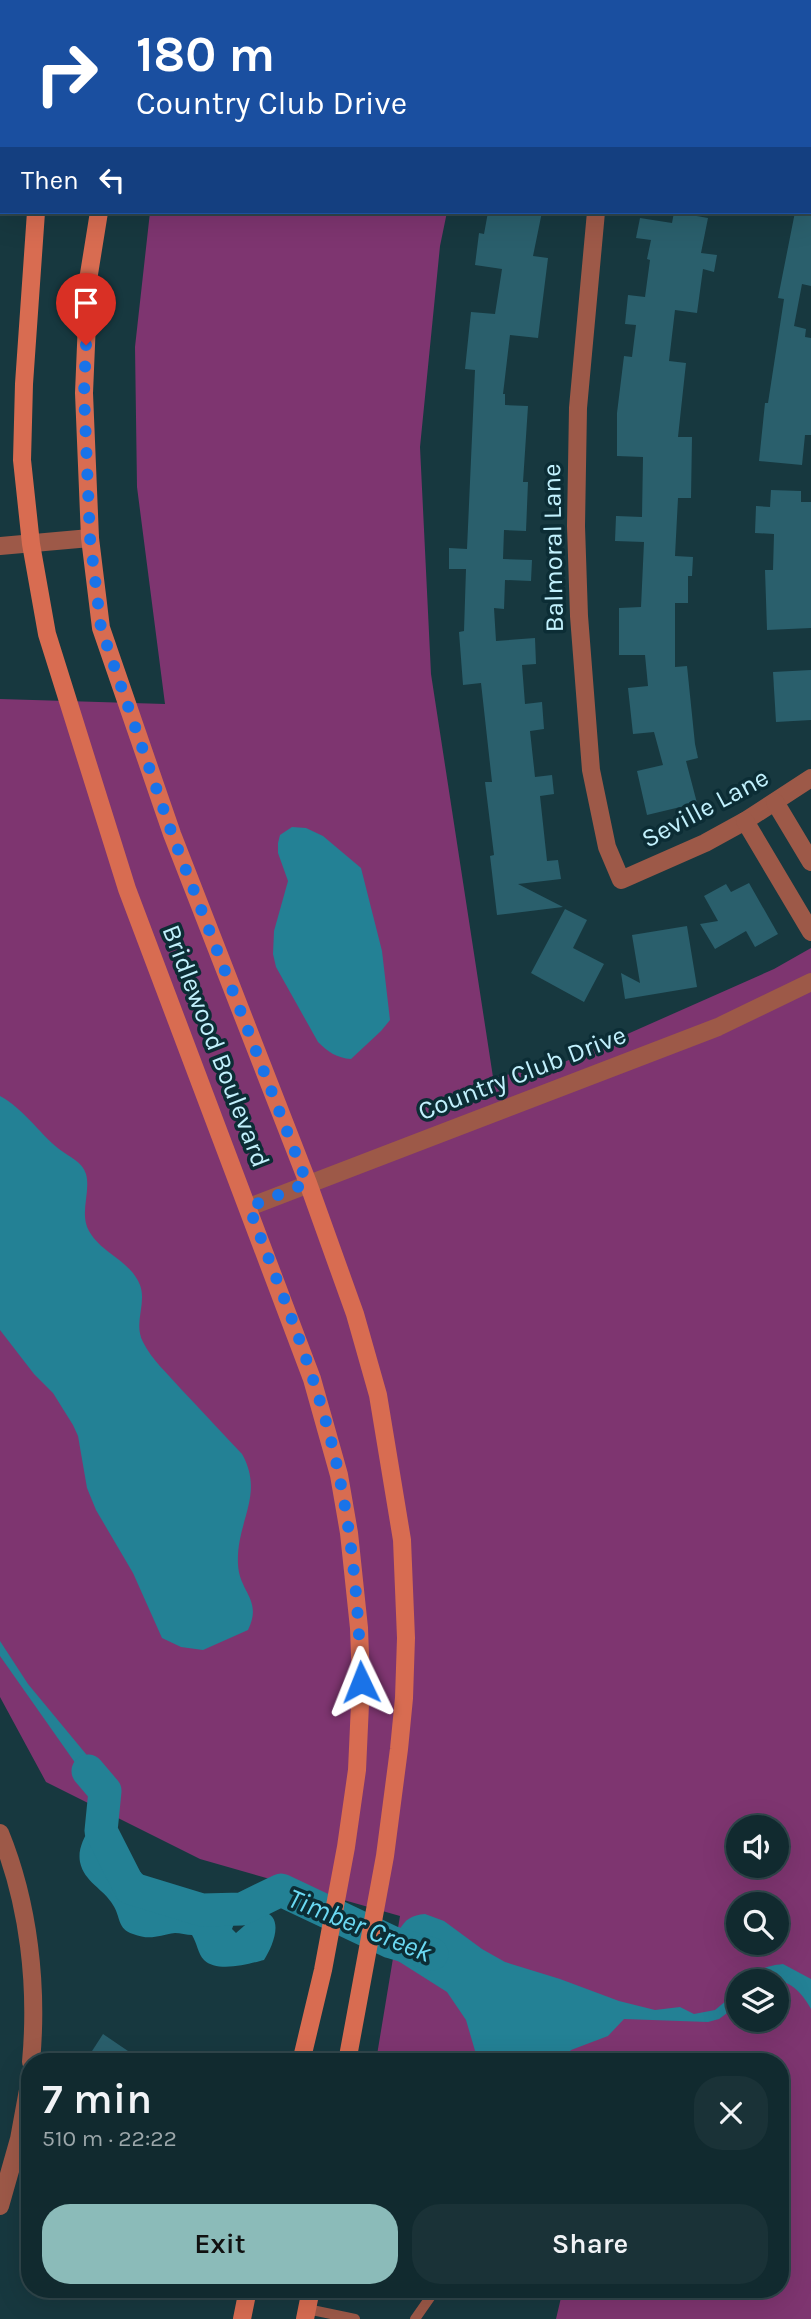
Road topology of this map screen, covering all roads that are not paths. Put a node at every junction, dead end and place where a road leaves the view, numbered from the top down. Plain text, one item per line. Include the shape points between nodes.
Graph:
1 (36, 214) edge
2 (99, 214) edge
3 (596, 214) edge
4 (90, 538) junction
5 (31, 544) junction
6 (0, 546) edge
7 (811, 778) edge
8 (775, 802) junction
9 (745, 821) junction
10 (811, 862) edge
11 (621, 880) joint
12 (811, 932) edge
13 (811, 982) edge
14 (307, 1183) junction
15 (249, 1207) junction
16 (0, 1833) edge
17 (31, 2053) edge
18 (303, 2053) edge
19 (349, 2053) edge
20 (21, 2148) edge
21 (0, 2206) edge
22 (246, 2298) edge
23 (430, 2298) edge
24 (306, 2314) edge
25 (243, 2319) edge
26 (355, 2319) edge
27 (415, 2319) edge

1 - 5 main road, Bridlewood Boulevard via 22,460
2 - 4 main road, Bridlewood Boulevard via 89,274 84,393
3 - 11 street, Balmoral Lane via 578,408 579,616 591,770 607,847
4 - 5 street
4 - 14 main road, Bridlewood Boulevard via 101,628 131,719
5 - 6 street
5 - 15 main road, Bridlewood Boulevard via 47,634 127,889
7 - 8 street, Seville Lane
8 - 9 street, Seville Lane
8 - 10 street
9 - 11 street, Seville Lane
9 - 12 street
13 - 14 street, Country Club Drive via 718,1027
14 - 15 street, Country Club Drive
14 - 19 main road, Bridlewood Boulevard via 379,1395 402,1539 404,1698 385,1856
15 - 18 main road, Bridlewood Boulevard via 324,1417 349,1533 359,1628 361,1703 346,1847
16 - 17 street via 28,1942
20 - 21 street
22 - 25 main road
23 - 27 lane
24 - 26 lane

